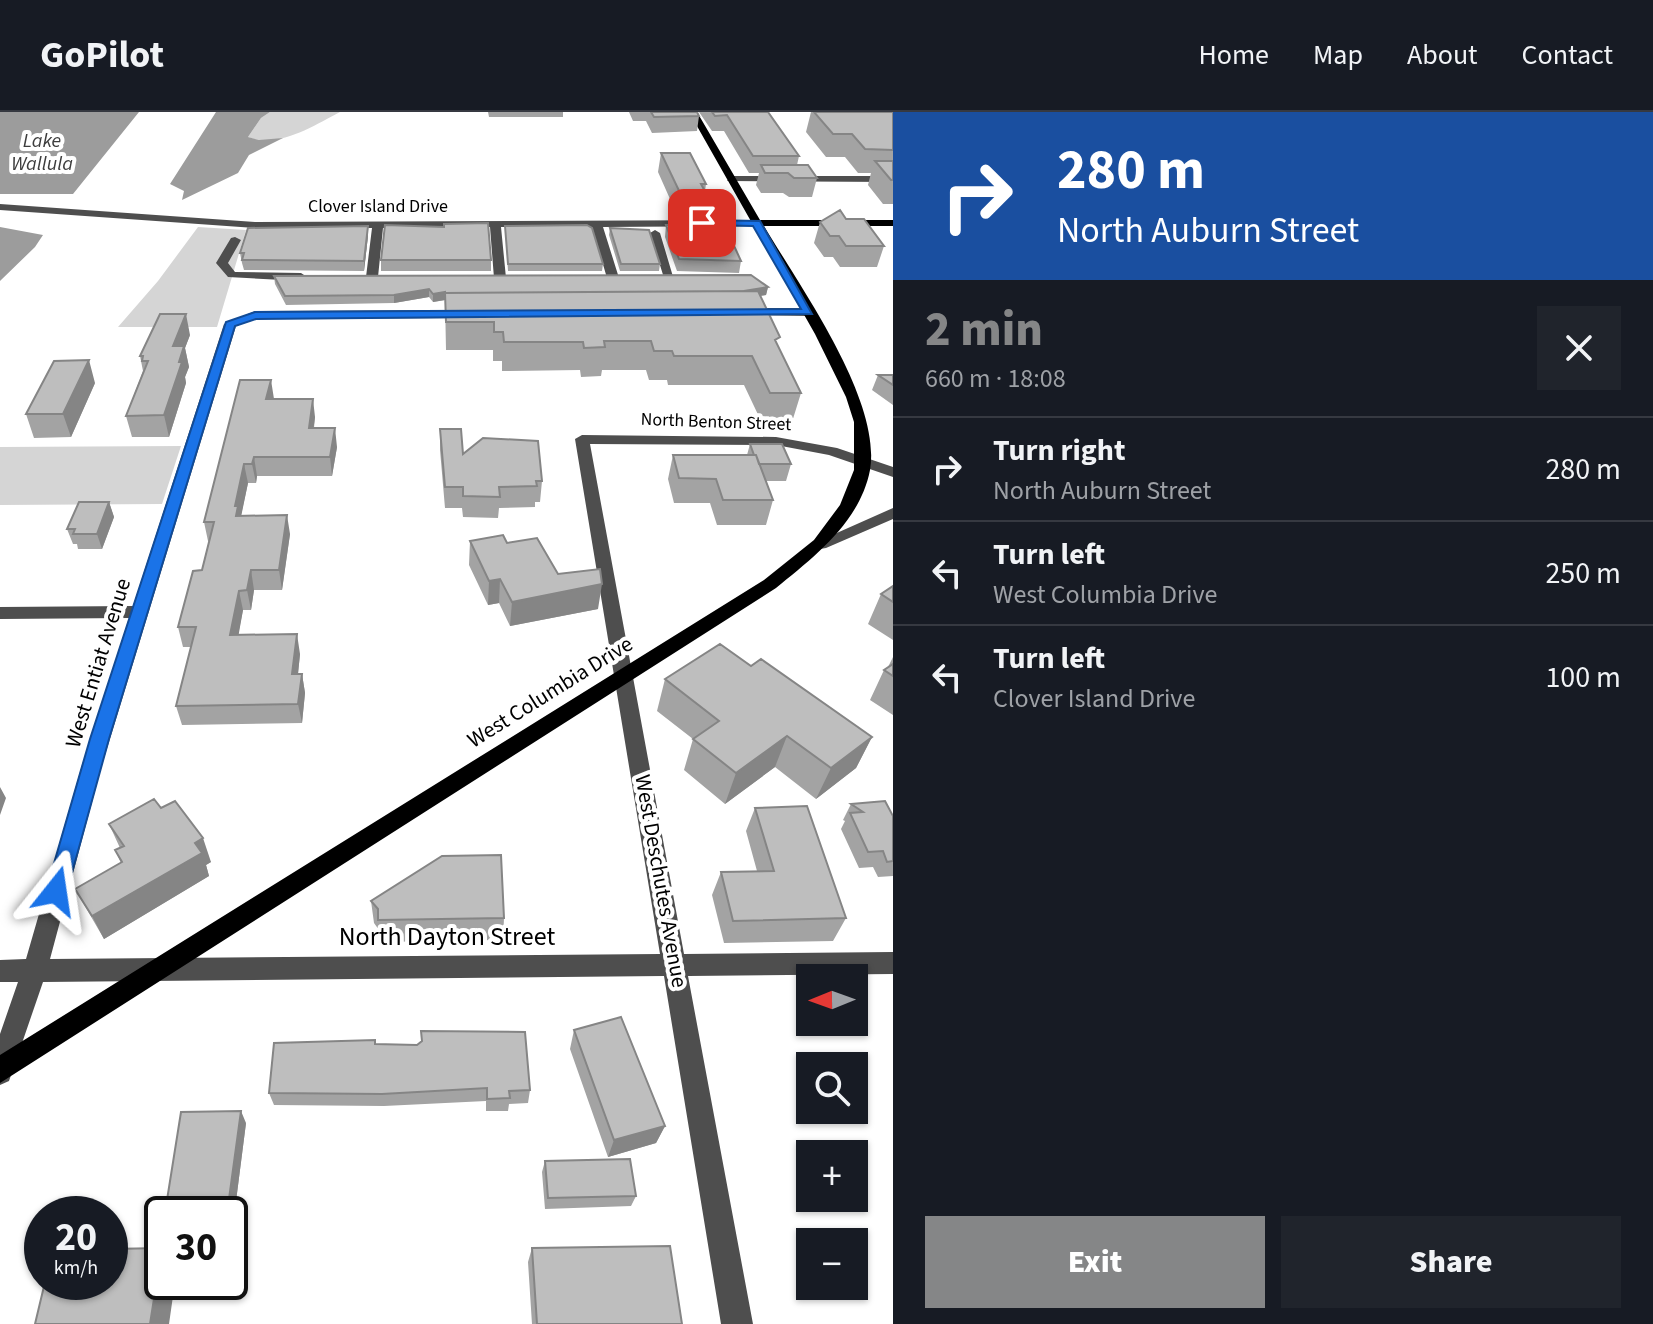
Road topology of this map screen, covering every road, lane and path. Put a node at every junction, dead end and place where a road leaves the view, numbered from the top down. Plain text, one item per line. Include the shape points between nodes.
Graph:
1 (693, 112) edge
2 (731, 179) junction
3 (893, 179) edge
4 (0, 207) edge
5 (596, 223) junction
6 (756, 223) junction
7 (893, 223) edge
8 (378, 224) junction
9 (495, 224) junction
10 (655, 233) dead end
11 (235, 240) dead end
12 (313, 277) edge
13 (357, 277) edge
14 (372, 277) junction
15 (388, 277) edge
16 (484, 278) edge
17 (500, 278) junction
18 (514, 278) edge
19 (599, 278) edge
20 (613, 278) junction
21 (627, 278) edge
22 (656, 278) edge
23 (670, 278) junction
24 (685, 278) edge
25 (718, 312) edge
26 (808, 312) junction
27 (487, 314) edge
28 (582, 439) joint
29 (862, 462) junction
30 (893, 472) edge
31 (893, 513) edge
32 (820, 544) junction
33 (139, 612) junction
34 (0, 613) edge
35 (624, 676) junction
36 (893, 963) edge
37 (675, 966) junction
38 (159, 969) junction
39 (35, 970) junction
40 (0, 971) edge
41 (0, 1070) edge
42 (737, 1324) edge

1 - 2 main road, West Columbia Drive
2 - 3 street
2 - 6 main road, West Columbia Drive
4 - 8 street, Clover Island Drive via 238,224
5 - 6 street, Clover Island Drive
5 - 9 street, Clover Island Drive
5 - 20 street
6 - 7 main road
6 - 26 main road, West Columbia Drive
8 - 9 street, Clover Island Drive
8 - 14 street
9 - 17 street
10 - 23 street
11 - 12 street via 222,263 227,272 238,277
13 - 14 street
14 - 15 street
16 - 17 street
17 - 18 street
19 - 20 street
20 - 21 street
22 - 23 street
23 - 24 street
25 - 26 street
26 - 29 main road, West Columbia Drive via 860,414
27 - 33 street, West Entiat Avenue via 237,319 227,331
28 - 29 street, North Benton Street via 776,441
28 - 35 street, West Deschutes Avenue
29 - 30 street, North Benton Street
29 - 32 main road, West Columbia Drive via 848,506
31 - 32 street
32 - 35 main road, West Columbia Drive via 770,584
33 - 34 street
33 - 39 street, West Entiat Avenue
35 - 37 street, West Deschutes Avenue
35 - 38 main road, West Columbia Drive
36 - 37 street, North Dayton Street
37 - 38 street, North Dayton Street
37 - 42 street, West Deschutes Avenue
38 - 39 street, North Dayton Street
38 - 41 main road, West Columbia Drive
39 - 40 street, North Dayton Street
39 - 41 street, West Entiat Avenue

